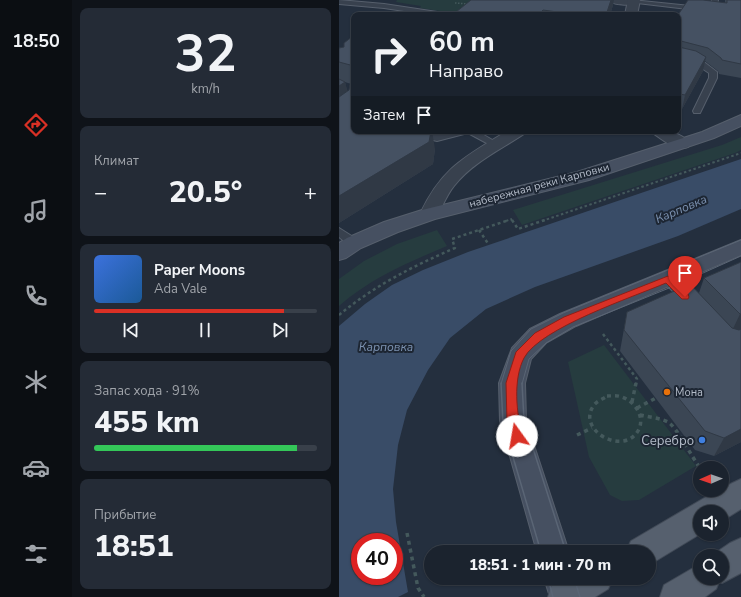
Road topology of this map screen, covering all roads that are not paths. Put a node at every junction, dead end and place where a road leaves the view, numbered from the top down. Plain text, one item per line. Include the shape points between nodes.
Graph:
1 (715, 0) edge
2 (634, 1) edge
3 (339, 2) edge
4 (614, 2) dead end
5 (666, 2) edge
6 (407, 10) junction
7 (404, 12) edge
8 (422, 12) edge
9 (632, 12) edge
10 (681, 58) edge
11 (697, 111) dead end
12 (741, 120) edge
13 (419, 134) edge
14 (455, 134) edge
15 (474, 134) edge
16 (514, 134) edge
17 (665, 134) edge
18 (682, 144) junction
19 (497, 145) junction
20 (429, 214) junction
21 (344, 243) edge
22 (741, 247) edge
23 (668, 279) junction
24 (695, 308) edge
25 (741, 493) edge
26 (721, 505) edge
27 (693, 521) edge
28 (551, 545) edge
29 (654, 545) edge
30 (741, 554) edge
31 (729, 562) edge
32 (580, 585) edge
33 (694, 585) edge
34 (564, 592) edge
35 (676, 597) edge

1 - 5 lane via 713,10
2 - 4 lane
2 - 5 lane
2 - 9 street
3 - 6 lane
6 - 7 lane
6 - 8 lane
10 - 11 lane via 707,66 713,72 713,78
12 - 18 street, набережная реки Карповки
13 - 14 lane via 437,138
15 - 19 lane
16 - 19 street
17 - 18 street
18 - 20 street, набережная реки Карповки via 583,176
19 - 20 street via 452,177 439,194
20 - 21 street, набережная реки Карповки
22 - 23 street
23 - 24 lane
23 - 28 street via 568,320 538,336 520,355 512,383 513,421
25 - 26 main road
27 - 29 main road
30 - 31 main road
32 - 34 main road
33 - 35 main road

